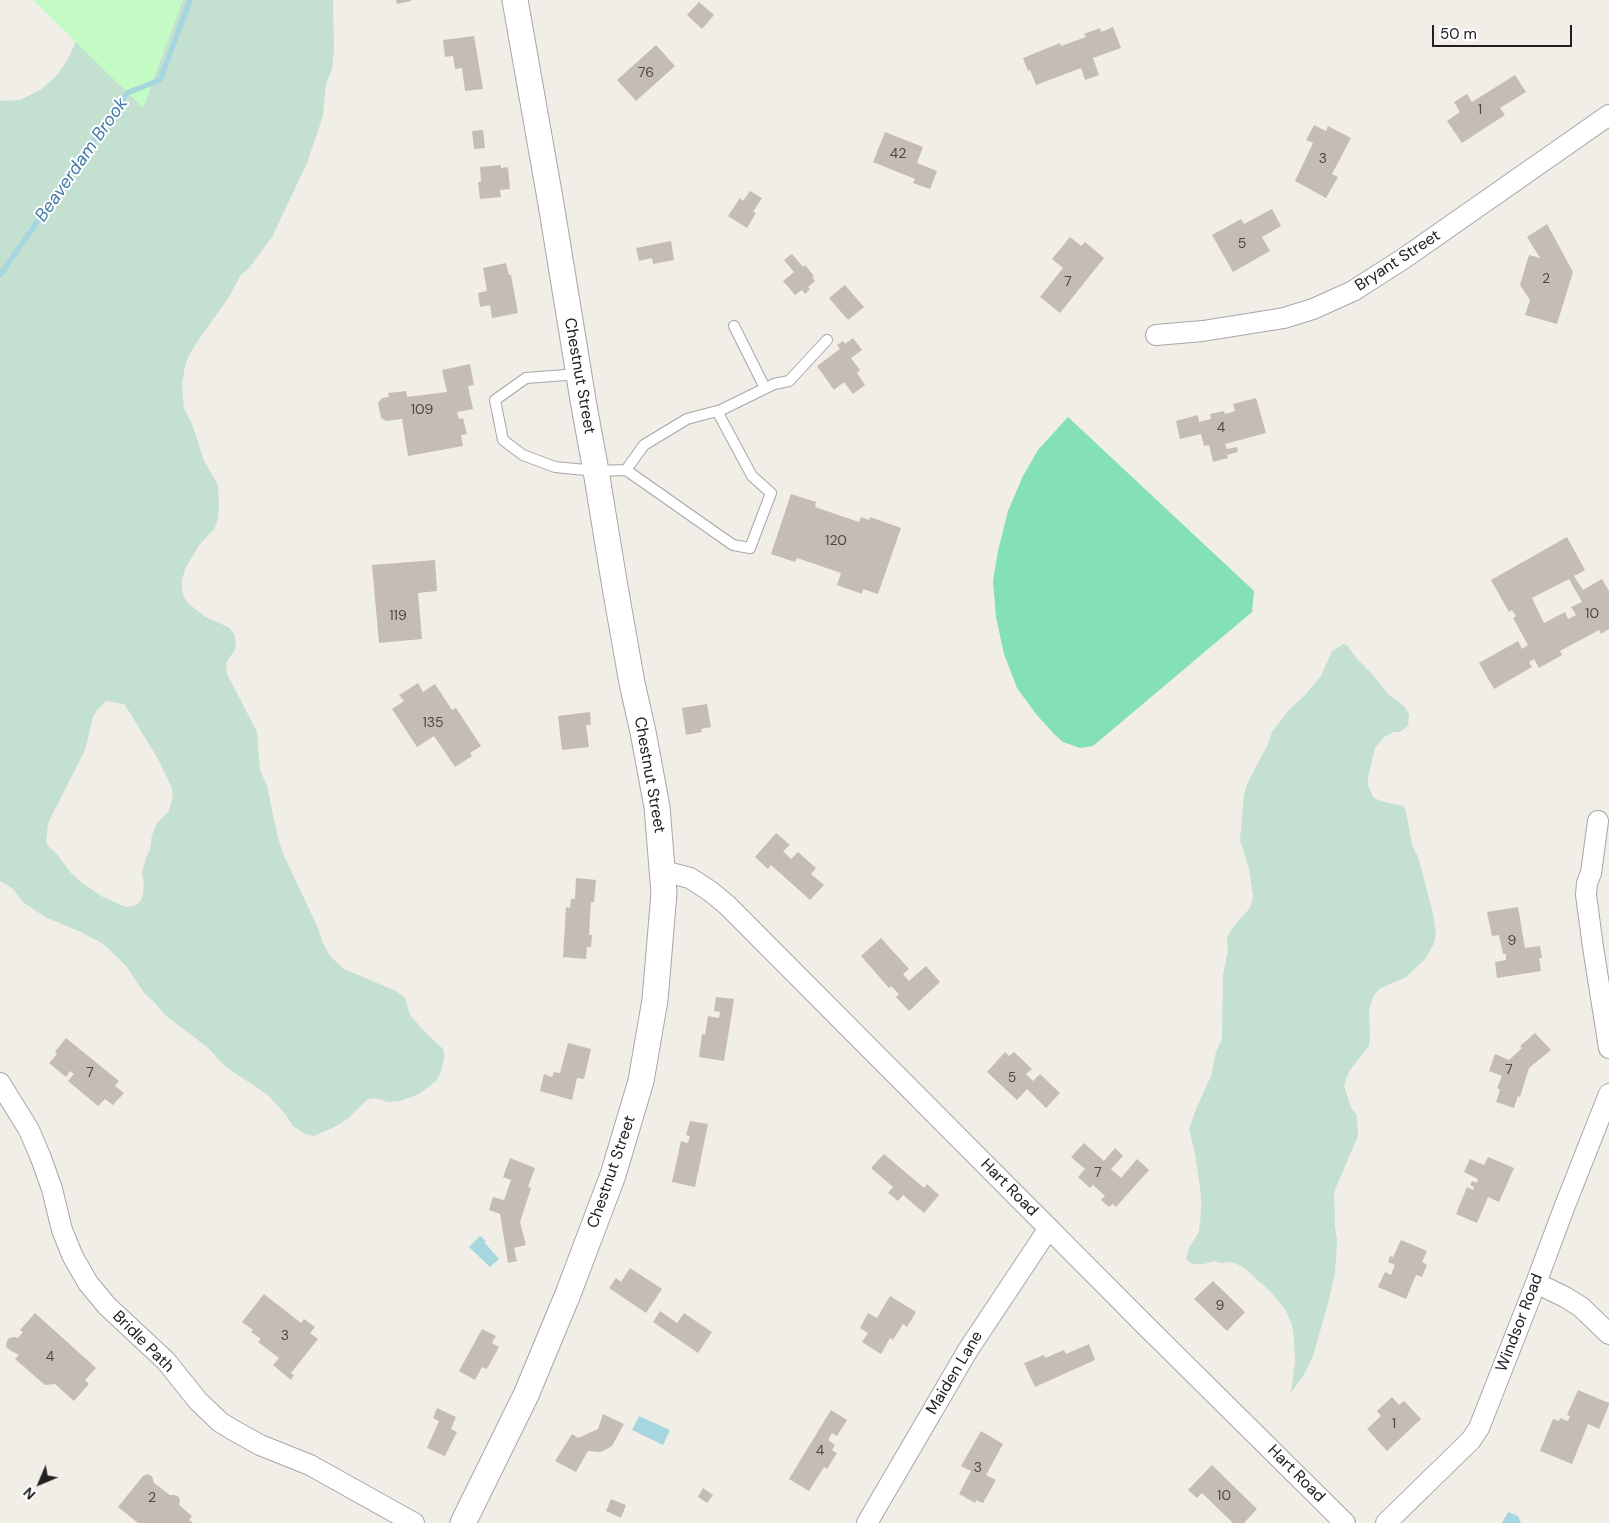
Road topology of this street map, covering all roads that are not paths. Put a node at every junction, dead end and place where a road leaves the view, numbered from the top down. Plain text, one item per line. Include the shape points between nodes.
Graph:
1 (515, 0) edge
2 (1609, 115) edge
3 (734, 326) dead end
4 (1156, 335) dead end
5 (827, 340) dead end
6 (578, 374) junction
7 (765, 388) junction
8 (717, 412) junction
9 (626, 470) junction
10 (596, 471) junction
11 (1598, 821) dead end
12 (662, 871) junction
13 (1609, 1048) edge
14 (0, 1083) edge
15 (1609, 1094) edge
16 (1049, 1228) junction
17 (1536, 1283) junction
18 (1609, 1334) edge
19 (414, 1523) edge
20 (463, 1523) edge
21 (868, 1523) edge
22 (1345, 1523) edge
23 (1386, 1523) edge

1 - 6 street, Chestnut Street
2 - 4 street, Bryant Street via 1354,291 1284,318
3 - 7 lane
5 - 7 lane via 789,381
6 - 10 street, Chestnut Street
6 - 10 lane via 526,378 495,400 503,440 523,455 554,467
7 - 8 lane
8 - 9 lane via 687,418 644,445
8 - 9 lane via 752,476 771,493 750,548 734,545
9 - 10 lane
10 - 12 street, Chestnut Street via 657,807
11 - 13 street via 1586,895
12 - 16 street, Hart Road via 690,878 727,904
12 - 20 street, Chestnut Street via 664,892 654,1000 642,1081 613,1175 568,1294 526,1395
14 - 19 street, Bridle Path via 29,1130 41,1158 73,1257 107,1306 166,1361 198,1401 220,1422 260,1445 310,1465
15 - 17 street, Windsor Road
16 - 21 street, Maiden Lane via 968,1350
16 - 22 street, Hart Road
17 - 18 street via 1581,1307
17 - 23 street, Windsor Road via 1477,1432

